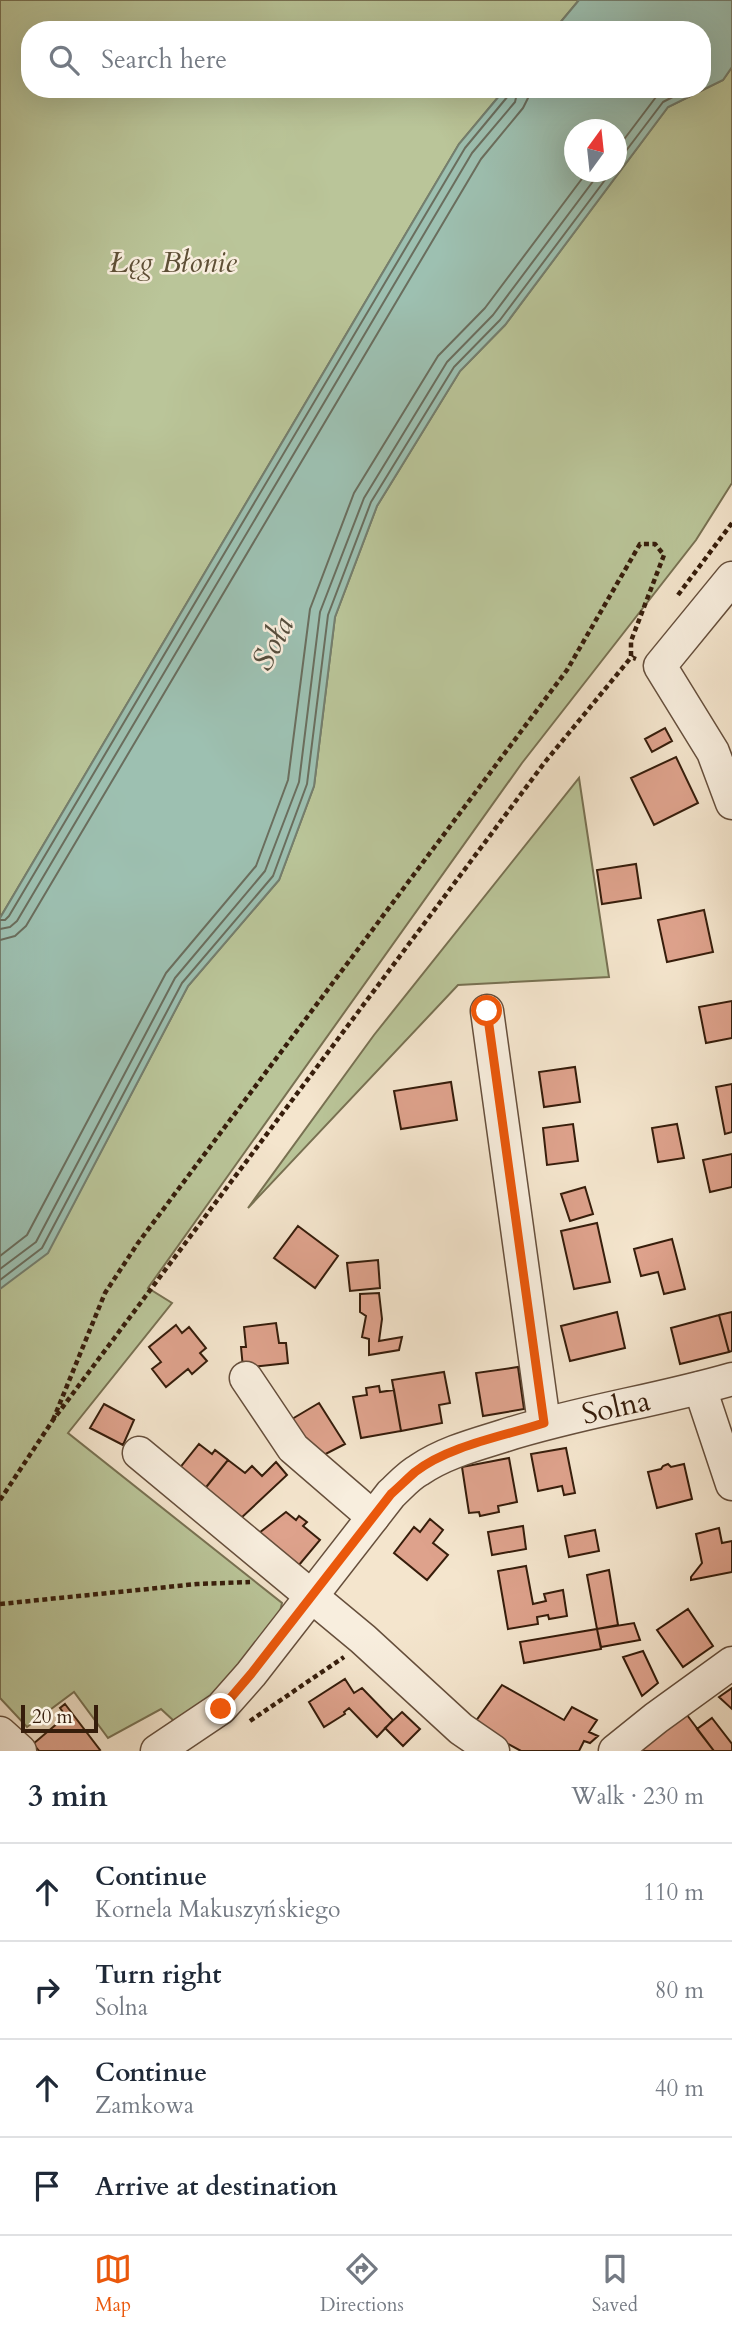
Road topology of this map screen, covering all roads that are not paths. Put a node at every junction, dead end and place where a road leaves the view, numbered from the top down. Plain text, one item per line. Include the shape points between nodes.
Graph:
1 (732, 578) edge
2 (732, 803) edge
3 (487, 1011) dead end
4 (246, 1378) dead end
5 (732, 1379) edge
6 (700, 1388) junction
7 (544, 1423) junction
8 (139, 1453) dead end
9 (732, 1484) edge
10 (373, 1517) junction
11 (302, 1587) junction
12 (732, 1663) edge
13 (0, 1733) edge
14 (452, 1740) edge
15 (20, 1751) edge
16 (157, 1751) edge
17 (493, 1751) edge
18 (615, 1751) edge

1 - 2 street via 660,666 713,752
3 - 7 street
4 - 10 street via 293,1448
5 - 6 street, Solna
6 - 7 street, Solna
6 - 9 street
7 - 10 street, Solna via 440,1458 416,1471
8 - 11 street
10 - 11 street, Solna
11 - 14 street via 363,1639
11 - 16 street, Solna via 251,1674 221,1709
12 - 18 street
13 - 15 street
14 - 17 street

